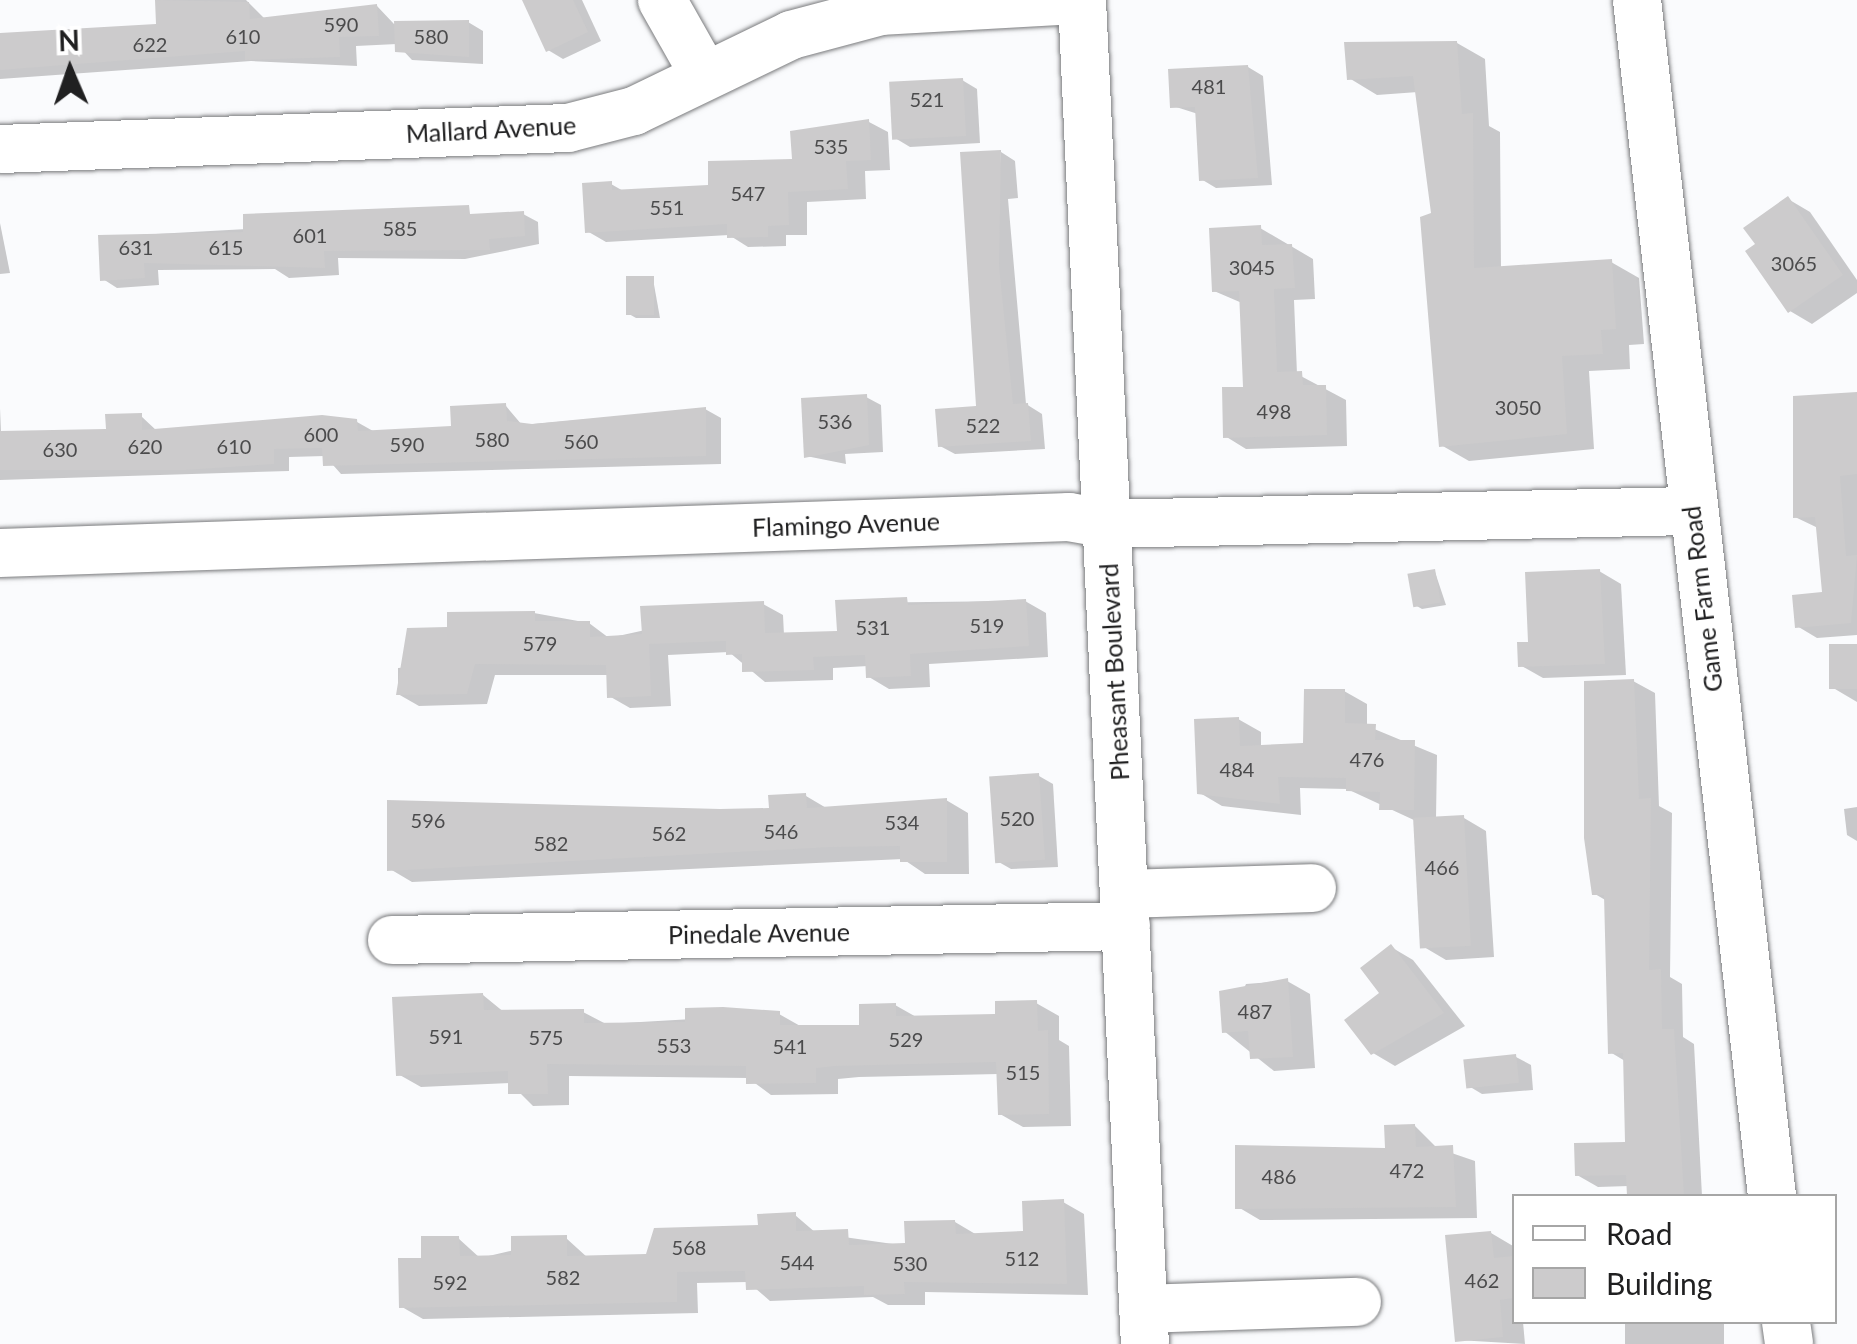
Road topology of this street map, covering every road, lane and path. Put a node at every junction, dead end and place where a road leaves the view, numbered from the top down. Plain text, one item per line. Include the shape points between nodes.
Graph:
1 (662, 0) edge
2 (1080, 0) edge
3 (1637, 0) edge
4 (705, 76) junction
5 (0, 149) edge
6 (1691, 511) junction
7 (1106, 524) junction
8 (0, 552) edge
9 (1312, 888) dead end
10 (1126, 910) junction
11 (392, 940) dead end
12 (1772, 1194) edge
13 (1357, 1302) dead end
14 (1144, 1326) edge

1 - 4 street
2 - 4 street, Mallard Avenue via 881,10 791,35
2 - 7 street, Pheasant Boulevard
3 - 6 street, Game Farm Road
4 - 5 street, Mallard Avenue via 634,111 568,128
6 - 7 street, Flamingo Avenue
6 - 12 street, Game Farm Road
7 - 8 street, Flamingo Avenue via 1069,517
7 - 10 street, Pheasant Boulevard
9 - 10 street, Pinedale Avenue
10 - 11 street, Pinedale Avenue
10 - 14 street, Pheasant Boulevard
13 - 14 street

